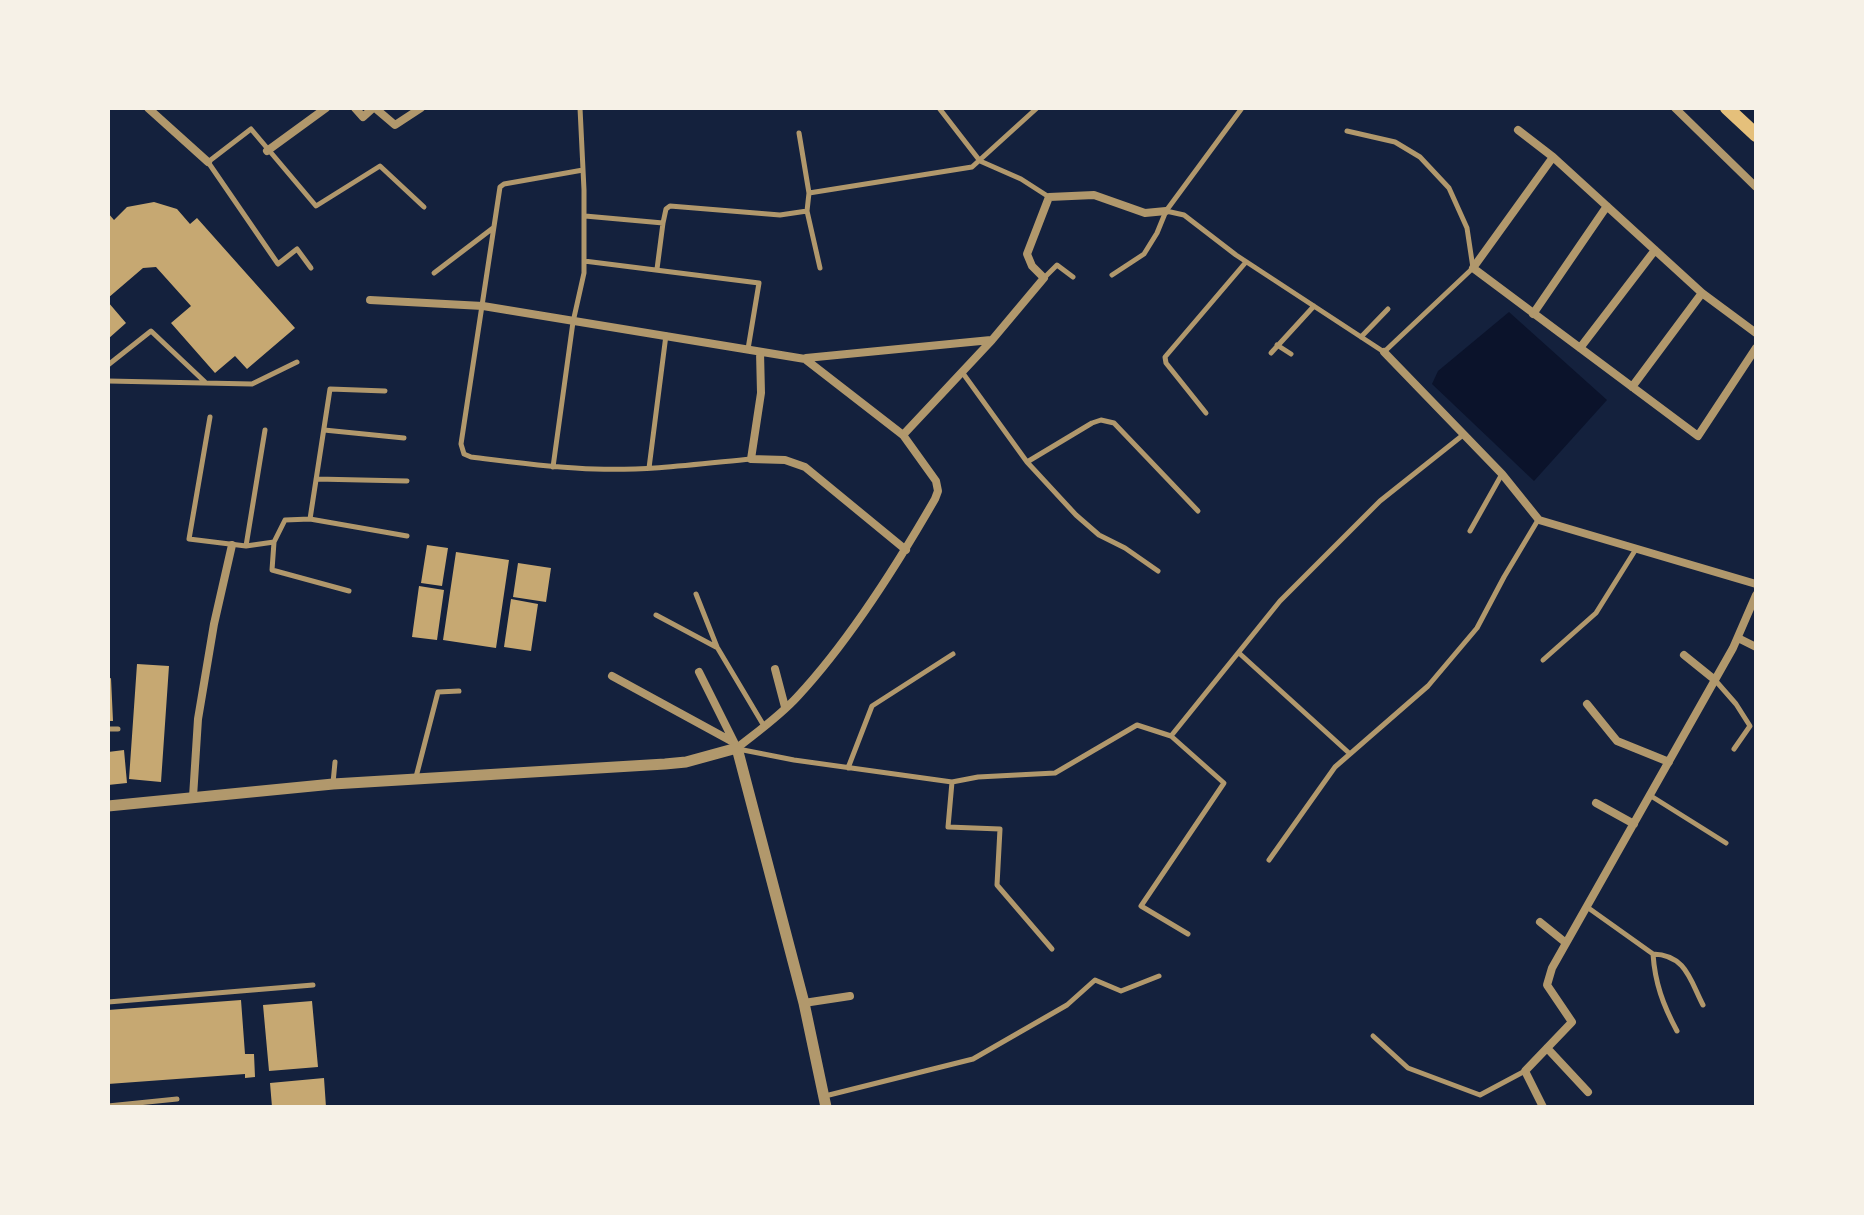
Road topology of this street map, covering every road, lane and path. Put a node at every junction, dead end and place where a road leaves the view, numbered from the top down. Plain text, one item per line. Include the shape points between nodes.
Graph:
1 (148, 108) edge
2 (326, 108) edge
3 (355, 108) edge
4 (374, 108) edge
5 (421, 108) edge
6 (580, 108) edge
7 (939, 108) edge
8 (1037, 108) edge
9 (1242, 108) edge
10 (1675, 108) edge
11 (1727, 108) edge
12 (1518, 130) dead end
13 (1347, 131) dead end
14 (799, 133) dead end
15 (1756, 135) edge
16 (267, 151) junction
17 (1553, 157) junction
18 (980, 161) junction
19 (208, 162) junction
20 (583, 170) junction
21 (1756, 187) edge
22 (809, 193) junction
23 (1049, 197) junction
24 (1607, 206) junction
25 (424, 207) dead end
26 (807, 211) junction
27 (1166, 211) junction
28 (585, 216) junction
29 (663, 223) junction
30 (493, 227) junction
31 (1655, 250) junction
32 (584, 261) junction
33 (1246, 262) junction
34 (311, 268) dead end
35 (820, 268) dead end
36 (1473, 268) junction
37 (657, 269) junction
38 (434, 273) dead end
39 (1112, 275) dead end
40 (1073, 277) dead end
41 (1044, 278) junction
42 (1702, 293) junction
43 (370, 300) dead end
44 (483, 306) junction
45 (1314, 306) junction
46 (1388, 309) dead end
47 (1533, 314) junction
48 (573, 322) junction
49 (1756, 333) edge
50 (666, 335) junction
51 (1361, 337) junction
52 (992, 340) junction
53 (1277, 345) junction
54 (1580, 348) junction
55 (1756, 348) edge
56 (748, 350) junction
57 (760, 352) junction
58 (1384, 352) junction
59 (1271, 353) dead end
60 (1291, 354) dead end
61 (805, 359) junction
62 (297, 362) dead end
63 (108, 365) edge
64 (962, 372) junction
65 (108, 381) edge
66 (206, 383) junction
67 (1632, 387) junction
68 (385, 391) dead end
69 (1206, 413) dead end
70 (210, 417) dead end
71 (265, 430) dead end
72 (324, 430) junction
73 (903, 435) junction
74 (1463, 435) junction
75 (404, 438) dead end
76 (751, 459) junction
77 (1027, 462) junction
78 (553, 467) junction
79 (649, 468) junction
80 (1502, 474) junction
81 (316, 479) junction
82 (407, 481) dead end
83 (1198, 511) dead end
84 (310, 519) junction
85 (1539, 520) junction
86 (1470, 531) dead end
87 (407, 536) dead end
88 (274, 542) junction
89 (232, 545) junction
90 (246, 546) junction
91 (1636, 549) junction
92 (906, 550) junction
93 (1158, 571) dead end
94 (1756, 584) edge
95 (349, 591) dead end
96 (696, 594) dead end
97 (1756, 595) edge
98 (656, 615) dead end
99 (1738, 638) junction
100 (717, 647) junction
101 (1756, 647) edge
102 (1239, 653) junction
103 (953, 654) dead end
104 (1684, 655) dead end
105 (1543, 660) dead end
106 (775, 669) dead end
107 (699, 672) dead end
108 (612, 676) dead end
109 (1715, 680) junction
110 (459, 691) dead end
111 (1587, 704) dead end
112 (785, 707) junction
113 (764, 726) junction
114 (108, 729) edge
115 (118, 729) dead end
116 (1171, 736) junction
117 (736, 745) junction
118 (1734, 749) dead end
119 (1349, 753) junction
120 (335, 762) dead end
121 (1669, 762) junction
122 (848, 768) junction
123 (416, 778) junction
124 (952, 782) junction
125 (333, 784) junction
126 (1651, 796) junction
127 (193, 797) junction
128 (1596, 803) dead end
129 (108, 806) edge
130 (1634, 824) junction
131 (1726, 843) dead end
132 (1269, 860) dead end
133 (1587, 907) junction
134 (1540, 922) dead end
135 (1188, 934) dead end
136 (1566, 943) junction
137 (1052, 949) dead end
138 (1653, 954) junction
139 (1159, 976) dead end
140 (313, 985) dead end
141 (850, 996) dead end
142 (108, 1002) edge
143 (804, 1003) junction
144 (1703, 1005) dead end
145 (1677, 1031) dead end
146 (1373, 1036) dead end
147 (1547, 1048) junction
148 (1525, 1071) junction
149 (1588, 1092) dead end
150 (177, 1099) dead end
151 (825, 1102) edge
152 (108, 1106) edge
153 (1543, 1107) edge

1 - 19 street
2 - 16 street
3 - 4 street via 363,117
4 - 5 street via 395,125
6 - 20 lane
7 - 18 lane
8 - 18 lane
9 - 27 lane
10 - 21 street
11 - 15 main road
12 - 17 street
13 - 36 lane via 1395,142 1420,157 1449,188 1467,228
14 - 22 lane
16 - 19 lane via 251,129
16 - 25 lane via 316,206 380,166
17 - 24 street
17 - 36 street
18 - 22 lane via 972,167
18 - 23 lane
19 - 34 lane via 278,264 297,249
20 - 28 lane
20 - 30 lane via 504,184 498,191
22 - 26 lane
23 - 27 street via 1094,195 1145,213
23 - 41 street via 1027,254
24 - 31 street
24 - 47 street
26 - 29 lane via 780,215 670,206
26 - 35 lane
27 - 33 lane via 1184,215
27 - 39 lane via 1144,254
28 - 29 lane
28 - 32 lane
29 - 37 lane
30 - 38 lane
30 - 44 lane
31 - 42 street
31 - 54 street
32 - 37 lane
32 - 48 lane
33 - 45 lane
33 - 69 lane via 1165,357
36 - 47 street
36 - 58 lane
37 - 56 lane via 759,283
40 - 41 lane via 1057,265
41 - 52 street
42 - 49 street
42 - 67 street
43 - 44 street
44 - 48 street
44 - 78 lane via 461,444 464,454
45 - 51 lane
45 - 53 lane
46 - 51 lane
47 - 54 street
48 - 50 street
48 - 78 lane
50 - 56 street
50 - 79 lane
51 - 58 lane
52 - 61 street
52 - 64 street
53 - 59 lane
53 - 60 lane
54 - 67 street
55 - 67 street via 1698,436
56 - 57 street
57 - 61 street
57 - 76 street via 761,393
58 - 74 street
61 - 73 street
62 - 66 lane via 252,384
63 - 66 lane via 151,331
64 - 73 street
64 - 77 lane
65 - 66 lane
68 - 72 lane via 330,389
70 - 89 lane via 189,539
71 - 90 lane
72 - 75 lane
72 - 81 lane
73 - 92 street via 938,491
74 - 80 street
74 - 102 lane via 1380,501 1280,601
76 - 79 lane
76 - 92 street via 805,467
77 - 83 lane via 1092,423 1108,420
77 - 93 lane via 1099,535
78 - 79 lane
80 - 85 street
80 - 86 lane
81 - 82 lane
81 - 84 lane
84 - 87 lane
84 - 88 lane via 285,520
85 - 91 street
85 - 119 lane via 1477,628 1428,686
88 - 90 lane
88 - 95 lane via 272,570
89 - 90 lane
89 - 127 street via 198,719
91 - 94 street
91 - 105 lane via 1596,613
92 - 112 street via 833,654
96 - 100 lane
97 - 99 street
98 - 100 lane
99 - 101 street
99 - 109 street
100 - 113 lane
102 - 116 lane
102 - 119 lane
103 - 122 lane via 872,706
104 - 109 street
106 - 112 street
107 - 117 street
108 - 117 street
109 - 118 lane via 1750,726
109 - 121 street
110 - 123 lane via 438,692
111 - 121 street via 1617,741
112 - 113 street
113 - 117 street
114 - 115 lane
116 - 124 lane via 1137,725 1055,773
116 - 135 lane via 1224,783 1141,906
117 - 122 lane
117 - 123 street via 686,762
117 - 143 street
119 - 132 lane
120 - 125 lane
121 - 126 street
122 - 124 lane
123 - 125 street
124 - 137 lane via 948,827 1000,829 997,885
125 - 127 street
126 - 130 street
126 - 131 lane
127 - 129 street
128 - 130 street
130 - 133 street
133 - 136 street
133 - 138 lane
134 - 136 street
136 - 147 street via 1547,985 1572,1022
138 - 144 lane via 1678,961
138 - 145 lane via 1661,1000
139 - 151 lane via 1121,991 1095,980 1067,1005 973,1059
140 - 142 lane
141 - 143 street
143 - 151 street
146 - 148 lane via 1408,1068 1480,1095
147 - 148 street
147 - 149 street
148 - 153 street
150 - 152 lane

